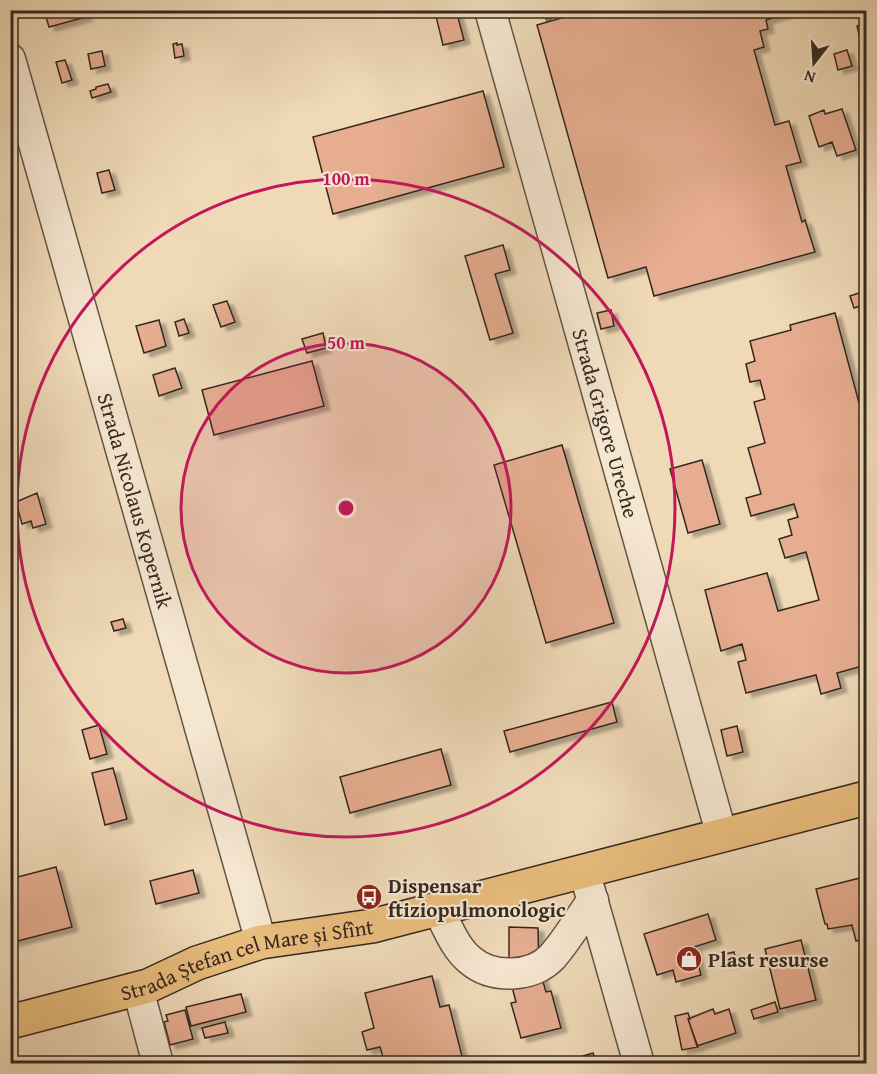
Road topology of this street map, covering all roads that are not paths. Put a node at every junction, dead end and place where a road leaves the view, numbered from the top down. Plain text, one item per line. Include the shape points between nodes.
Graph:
1 (490, 10) edge
2 (11, 64) edge
3 (867, 798) edge
4 (722, 836) junction
5 (588, 885) junction
6 (438, 909) junction
7 (261, 942) junction
8 (138, 989) junction
9 (10, 1022) edge
10 (158, 1064) edge
11 (639, 1064) edge

1 - 4 street, Strada Grigore Ureche
2 - 7 street, Strada Nicolaus Kopernik
3 - 4 main road, Strada Ștefan cel Mare și Sfînt
4 - 5 main road, Strada Ștefan cel Mare și Sfînt
5 - 6 main road, Strada Ștefan cel Mare și Sfînt
5 - 6 street via 551,958 514,974 485,969 471,961 458,947
5 - 11 street
6 - 7 main road, Strada Ștefan cel Mare și Sfînt via 372,926
7 - 8 main road, Strada Ștefan cel Mare și Sfînt via 197,963
8 - 9 main road, Strada Ștefan cel Mare și Sfînt
8 - 10 street

